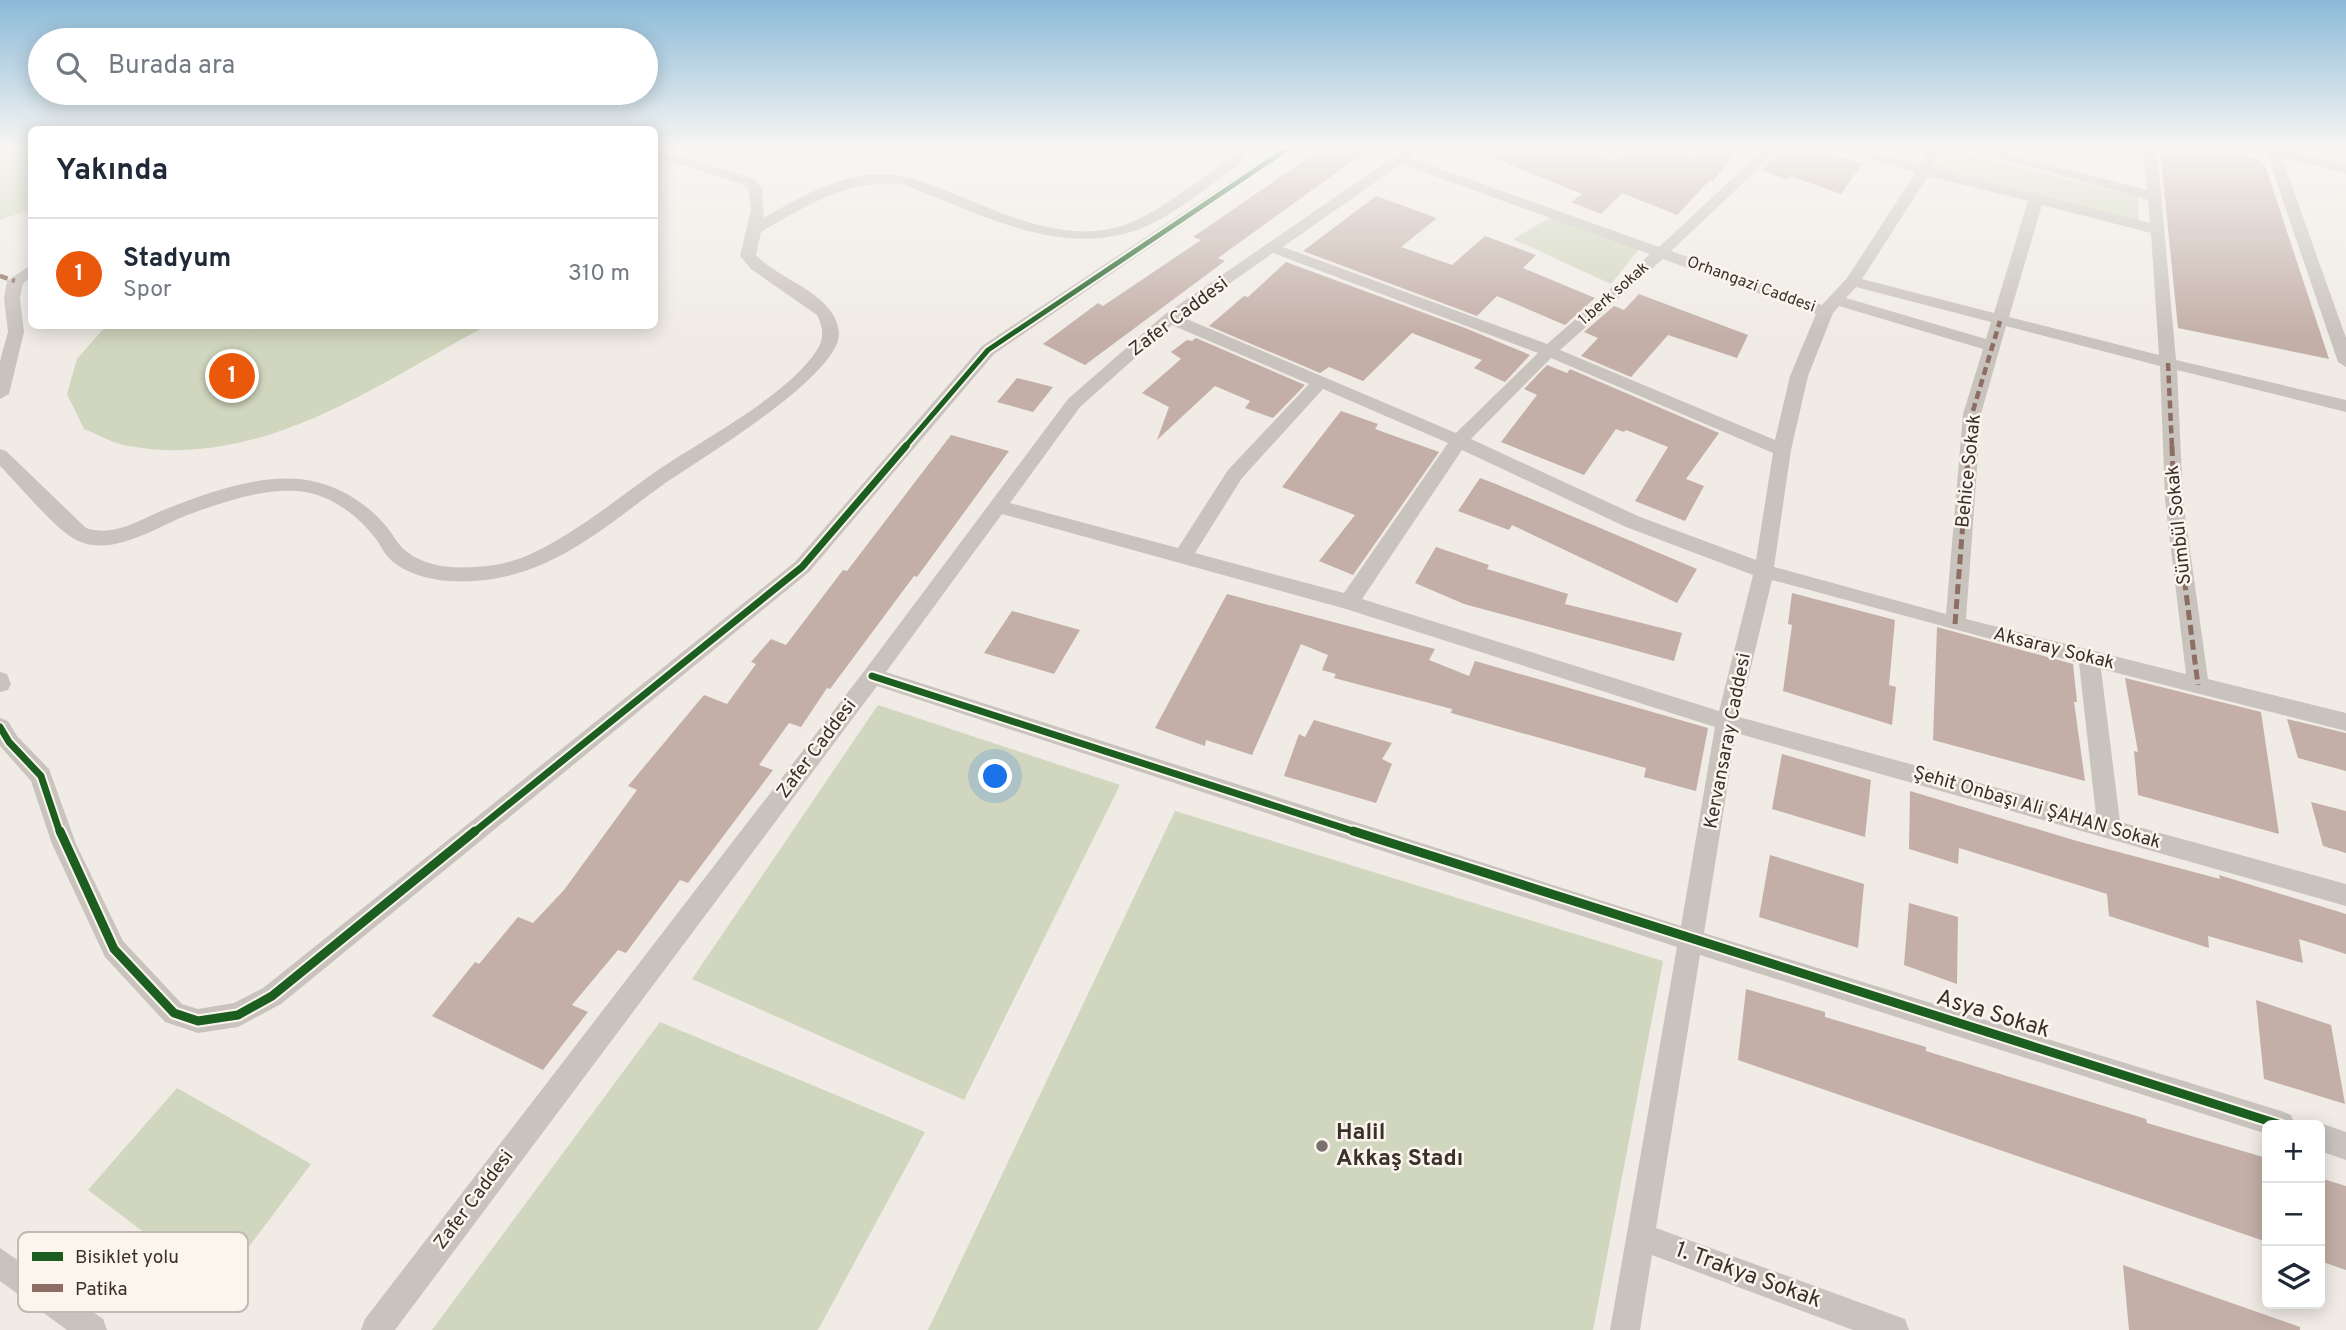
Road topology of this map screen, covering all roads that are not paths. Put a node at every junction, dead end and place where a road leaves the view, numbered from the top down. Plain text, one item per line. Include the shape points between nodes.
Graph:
1 (756, 211) edge
2 (789, 211) edge
3 (989, 211) edge
4 (1161, 211) edge
5 (1195, 211) edge
6 (1326, 211) edge
7 (1555, 211) edge
8 (1706, 211) edge
9 (1898, 211) edge
10 (2032, 211) edge
11 (2083, 211) edge
12 (2156, 211) edge
13 (2292, 211) edge
14 (2158, 230) junction
15 (752, 231) junction
16 (1273, 248) junction
17 (1662, 252) junction
18 (28, 273) edge
19 (1853, 281) junction
20 (1831, 306) junction
21 (1170, 318) junction
22 (2000, 321) junction
23 (1994, 347) junction
24 (1549, 351) junction
25 (2346, 362) edge
26 (2168, 363) junction
27 (1320, 382) junction
28 (0, 394) edge
29 (2346, 405) edge
30 (1459, 441) junction
31 (1782, 450) junction
32 (0, 456) edge
33 (998, 506) junction
34 (1182, 557) junction
35 (1764, 572) junction
36 (1349, 602) junction
37 (1955, 624) junction
38 (2089, 658) junction
39 (872, 676) junction
40 (2198, 685) junction
41 (1727, 722) junction
42 (2346, 722) edge
43 (0, 727) edge
44 (2109, 829) junction
45 (2346, 895) edge
46 (1693, 940) junction
47 (2265, 1120) edge
48 (2325, 1140) edge
49 (2346, 1146) edge
50 (1641, 1237) junction
51 (0, 1263) edge
52 (18, 1276) edge
53 (67, 1312) edge
54 (92, 1330) edge
55 (376, 1330) edge
56 (1625, 1330) edge
57 (1894, 1330) edge

1 - 15 street
2 - 15 street
3 - 4 street via 1036,228 1086,235 1131,229
5 - 43 street via 988,350 802,568 272,996 238,1015 198,1021 174,1013 114,949 64,844 41,776
6 - 16 street, Zafer Caddesi
7 - 17 street, Orhangazi Caddesi
8 - 17 street, 1.berk sokak
9 - 19 street, Kervansaray Caddesi
10 - 22 street, Behice Sokak
11 - 14 street
12 - 14 street, Sümbül Sokak
13 - 25 street
14 - 26 street, Sümbül Sokak
15 - 32 street via 748,256 753,262 828,317 831,337 820,358 776,397 615,509 524,565 489,573 449,574 422,568 398,556 369,517 348,499 303,485 243,492 172,514 125,536 92,538 79,533
16 - 21 street, Zafer Caddesi
16 - 24 street
17 - 20 street, Orhangazi Caddesi
17 - 24 street, 1.berk sokak
18 - 28 street via 15,281 16,331
19 - 20 street, Kervansaray Caddesi
19 - 22 street
20 - 23 street, Orhangazi Caddesi
20 - 31 street, Kervansaray Caddesi via 1799,376
21 - 27 street, Aksaray Sokak
21 - 33 street, Zafer Caddesi via 1074,403
22 - 23 street, Behice Sokak
22 - 26 street
23 - 37 street, Behice Sokak via 1972,414
24 - 30 street, 1.berk sokak
24 - 31 street
26 - 29 street
26 - 40 street, Sümbül Sokak via 2174,500
27 - 30 street, Aksaray Sokak
27 - 34 street via 1235,474
30 - 35 street, Aksaray Sokak via 1633,522
30 - 36 street, 1.berk sokak
31 - 35 street, Kervansaray Caddesi
33 - 34 street, Şehit Onbaşı Ali ŞAHAN Sokak
33 - 39 street, Zafer Caddesi
34 - 36 street, Şehit Onbaşı Ali ŞAHAN Sokak
35 - 37 street, Aksaray Sokak
35 - 41 street, Kervansaray Caddesi
36 - 41 street, Şehit Onbaşı Ali ŞAHAN Sokak
37 - 38 street, Aksaray Sokak
38 - 40 street, Aksaray Sokak
38 - 44 street
39 - 46 street, Asya Sokak
39 - 55 street, Zafer Caddesi
40 - 42 street, Aksaray Sokak
41 - 44 street, Şehit Onbaşı Ali ŞAHAN Sokak
41 - 46 street, Kervansaray Caddesi
44 - 45 street, Şehit Onbaşı Ali ŞAHAN Sokak
46 - 47 street, Asya Sokak
46 - 50 street, Kervansaray Caddesi
48 - 49 street
50 - 56 street, Kervansaray Caddesi
50 - 57 street, 1. Trakya Sokak
51 - 52 street
53 - 54 street

